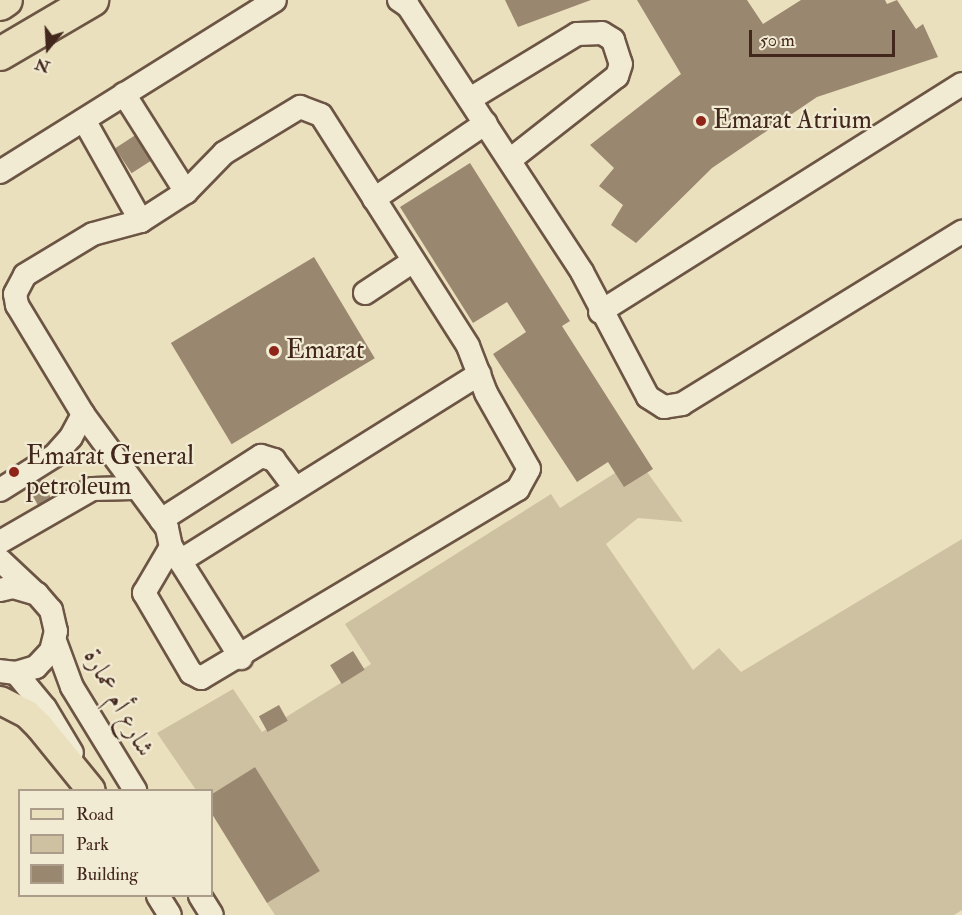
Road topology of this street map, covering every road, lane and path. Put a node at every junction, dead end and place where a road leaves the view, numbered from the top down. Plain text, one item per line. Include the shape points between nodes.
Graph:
1 (6, 0) edge
2 (92, 0) edge
3 (275, 0) edge
4 (405, 2) edge
5 (0, 4) edge
6 (3, 56) edge
7 (962, 84) edge
8 (124, 94) junction
9 (470, 99) junction
10 (84, 120) junction
11 (486, 123) junction
12 (510, 160) junction
13 (0, 172) edge
14 (186, 192) junction
15 (374, 199) junction
16 (141, 221) junction
17 (962, 232) edge
18 (412, 262) junction
19 (365, 293) dead end
20 (600, 312) junction
21 (479, 374) junction
22 (83, 414) junction
23 (294, 487) junction
24 (134, 488) junction
25 (0, 490) edge
26 (161, 520) junction
27 (0, 543) edge
28 (175, 554) junction
29 (0, 560) edge
30 (0, 590) edge
31 (37, 594) junction
32 (55, 641) junction
33 (241, 658) junction
34 (8, 672) edge
35 (0, 700) edge
36 (90, 789) edge
37 (90, 789) edge
38 (134, 789) edge
39 (159, 897) edge
40 (201, 897) edge
41 (170, 915) edge
42 (212, 915) edge

1 - 5 highway
2 - 6 highway
3 - 8 street
4 - 9 street
7 - 20 street
8 - 10 street
8 - 14 street
9 - 11 street
9 - 12 street via 577,34 590,30 613,40 621,64 617,76
10 - 13 street
10 - 16 street
11 - 12 street
11 - 15 street
12 - 20 street via 582,272
14 - 15 street via 216,159 300,107 321,115
14 - 16 street
15 - 18 street
16 - 22 street via 93,234 25,275 18,285 17,304
17 - 20 street via 674,407 664,407 648,397
18 - 19 street
18 - 21 street via 468,346
21 - 23 street
21 - 33 street via 496,411 528,462 524,483
22 - 24 street
22 - 25 street via 71,437 54,456
23 - 26 street via 273,460 261,456
23 - 28 street
24 - 26 street
24 - 27 street via 105,486 78,494
26 - 28 street
28 - 33 street
28 - 33 street via 144,593 191,673 207,676
29 - 31 street
30 - 31 street via 13,587
31 - 32 street, شارع أم عمارة via 55,620
32 - 34 street via 36,667
32 - 38 street, شارع أم عمارة via 72,687
34 - 36 street via 52,719
35 - 37 main road via 26,713
39 - 41 street
40 - 42 street

